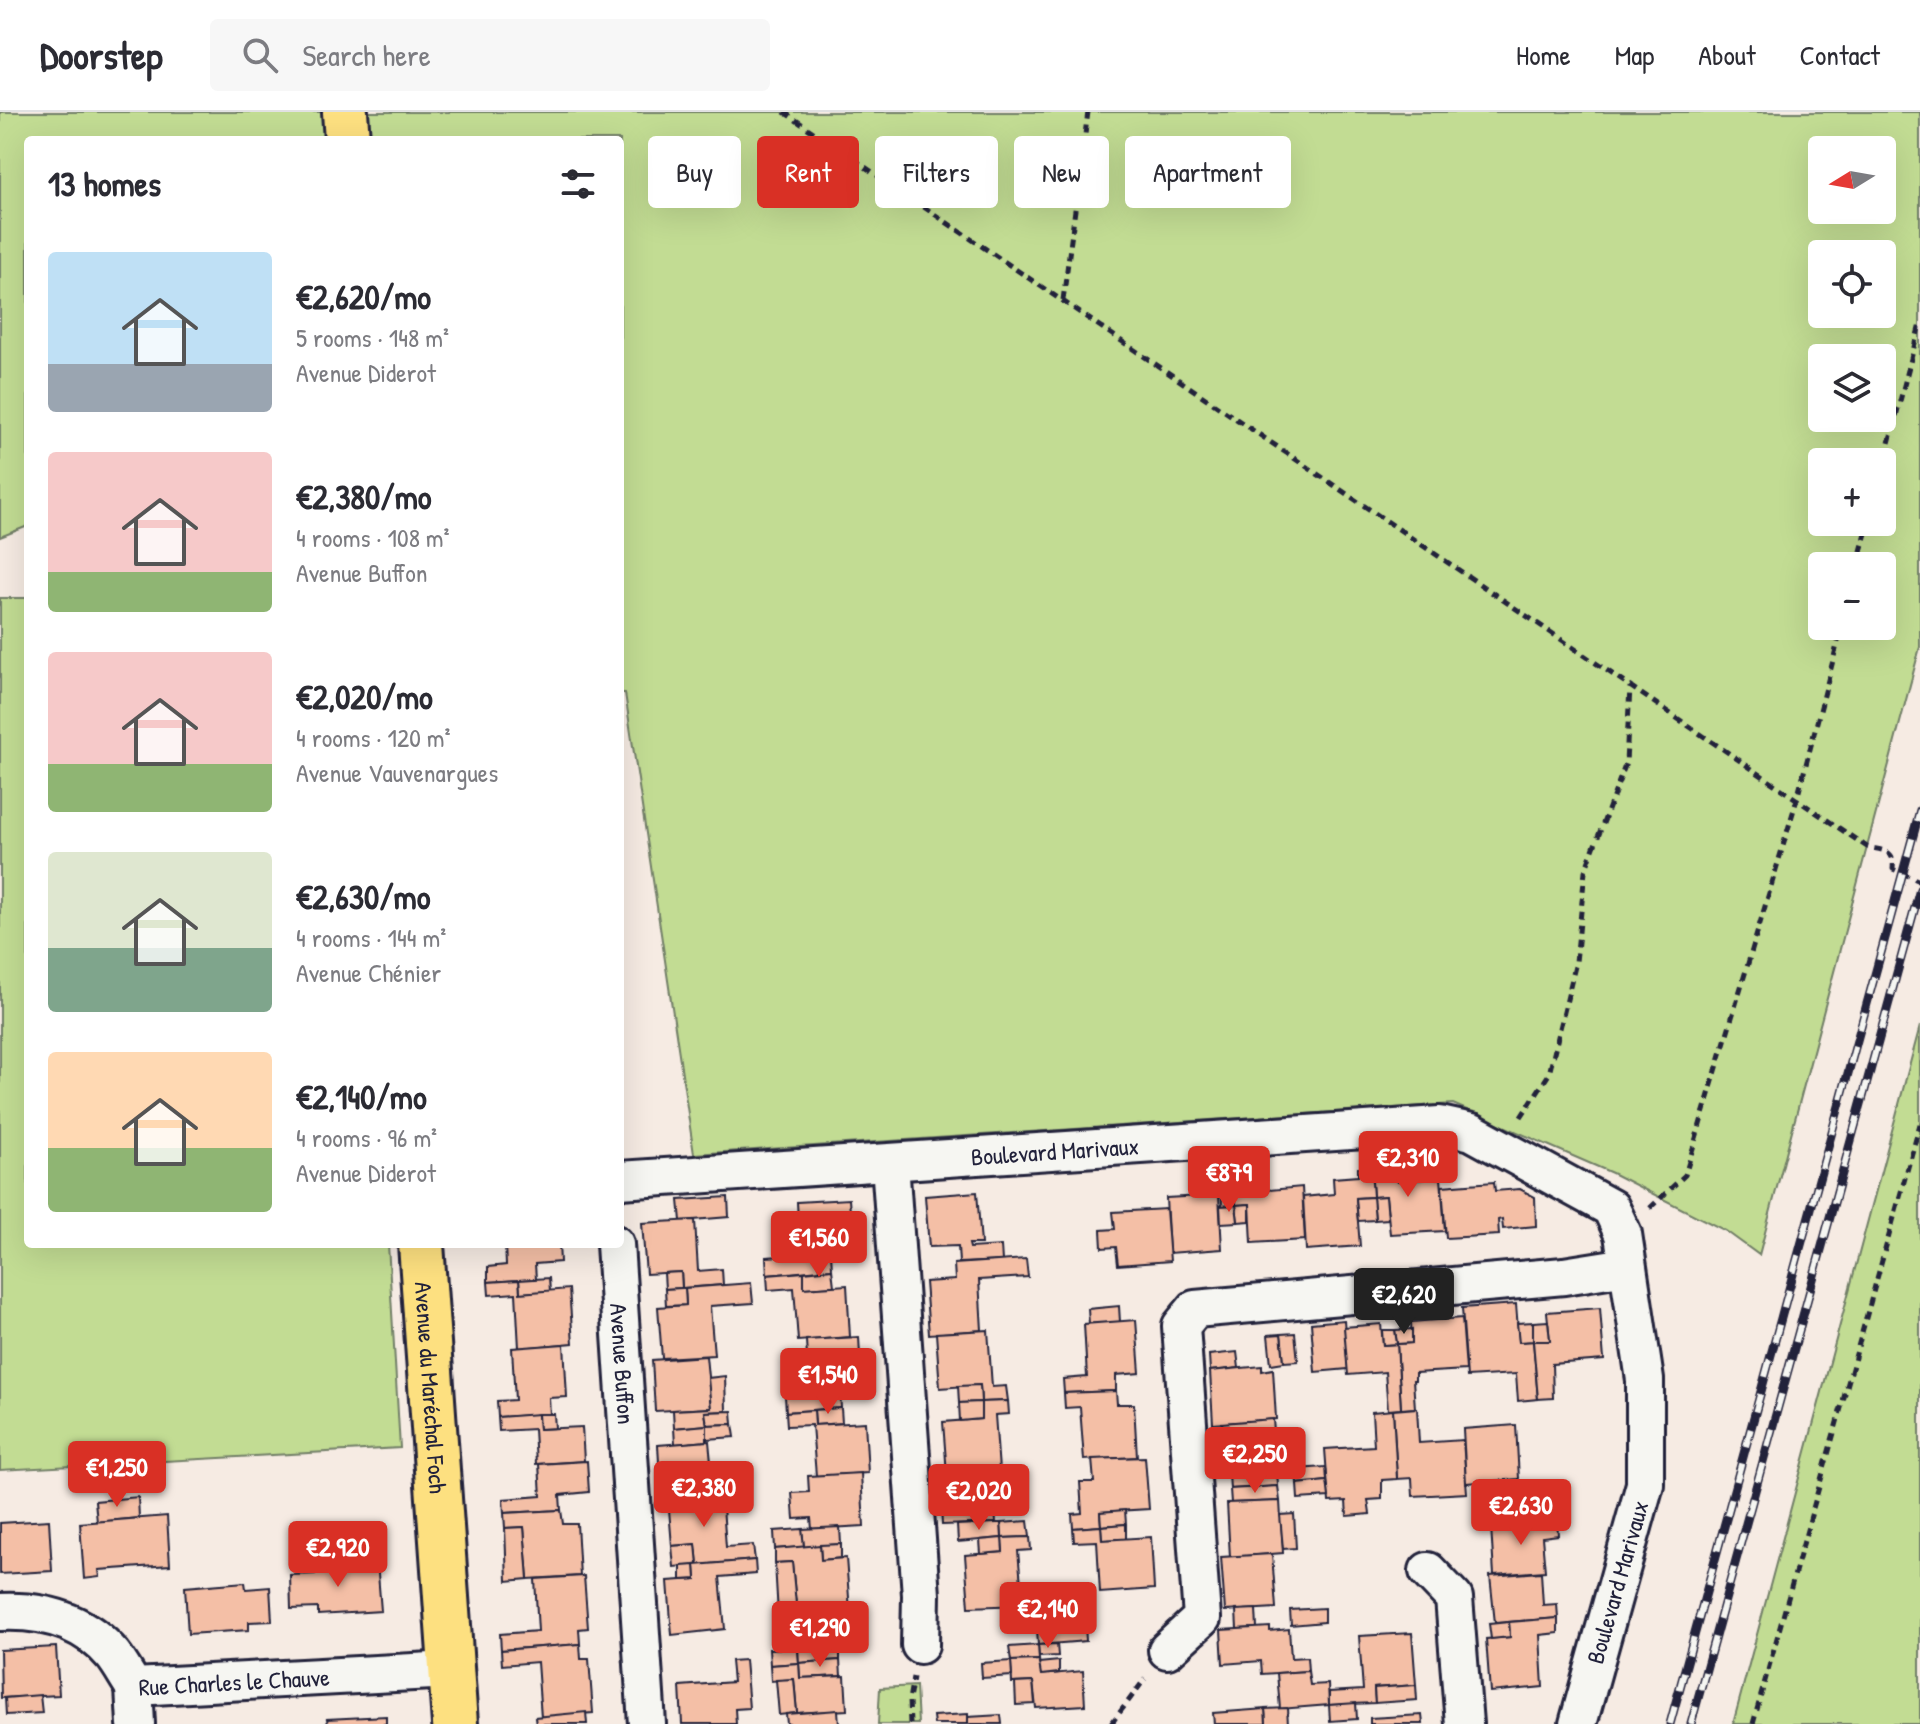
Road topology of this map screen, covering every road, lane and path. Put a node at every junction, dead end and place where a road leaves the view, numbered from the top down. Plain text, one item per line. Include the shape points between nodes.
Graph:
1 (345, 112) edge
2 (784, 112) edge
3 (1088, 112) edge
4 (347, 136) edge
5 (1063, 300) junction
6 (1920, 324) edge
7 (1888, 448) edge
8 (1838, 640) edge
9 (1630, 686) junction
10 (1797, 799) junction
11 (1920, 881) edge
12 (1920, 1124) edge
13 (1500, 1148) junction
14 (890, 1163) junction
15 (624, 1180) edge
16 (421, 1248) edge
17 (615, 1248) edge
18 (1625, 1250) junction
19 (1428, 1571) dead end
20 (0, 1612) edge
21 (920, 1645) joint
22 (1167, 1650) joint
23 (451, 1670) junction
24 (134, 1687) junction
25 (136, 1724) edge
26 (455, 1724) edge
27 (647, 1724) edge
28 (910, 1724) edge
29 (1111, 1724) edge
30 (1464, 1724) edge
31 (1578, 1724) edge
32 (1753, 1724) edge

1 - 4 main road
2 - 5 path
3 - 5 path
5 - 9 path
6 - 7 path
8 - 10 path
9 - 10 path
9 - 13 path via 1626,763 1585,871 1576,962 1549,1074
10 - 11 path via 1867,847 1891,854 1893,869
10 - 18 path via 1685,1175
12 - 32 path
13 - 14 street, Boulevard Marivaux via 1472,1132 1440,1125
13 - 18 street, Boulevard Marivaux via 1611,1208
14 - 15 street, Boulevard Marivaux
14 - 21 street via 921,1595
16 - 23 main road, Avenue du Maréchal Foch
17 - 27 street, Avenue Buffon
18 - 22 street via 1564,1276 1195,1309 1181,1326 1202,1618
18 - 31 street, Boulevard Marivaux via 1645,1380 1645,1484
19 - 30 street via 1454,1598
20 - 24 street, Rue Charles le Chauve via 58,1617 85,1631 113,1655
21 - 28 path via 909,1700
22 - 29 path
23 - 24 street, Rue Charles le Chauve
23 - 26 main road, Avenue du Maréchal Foch
24 - 25 street

